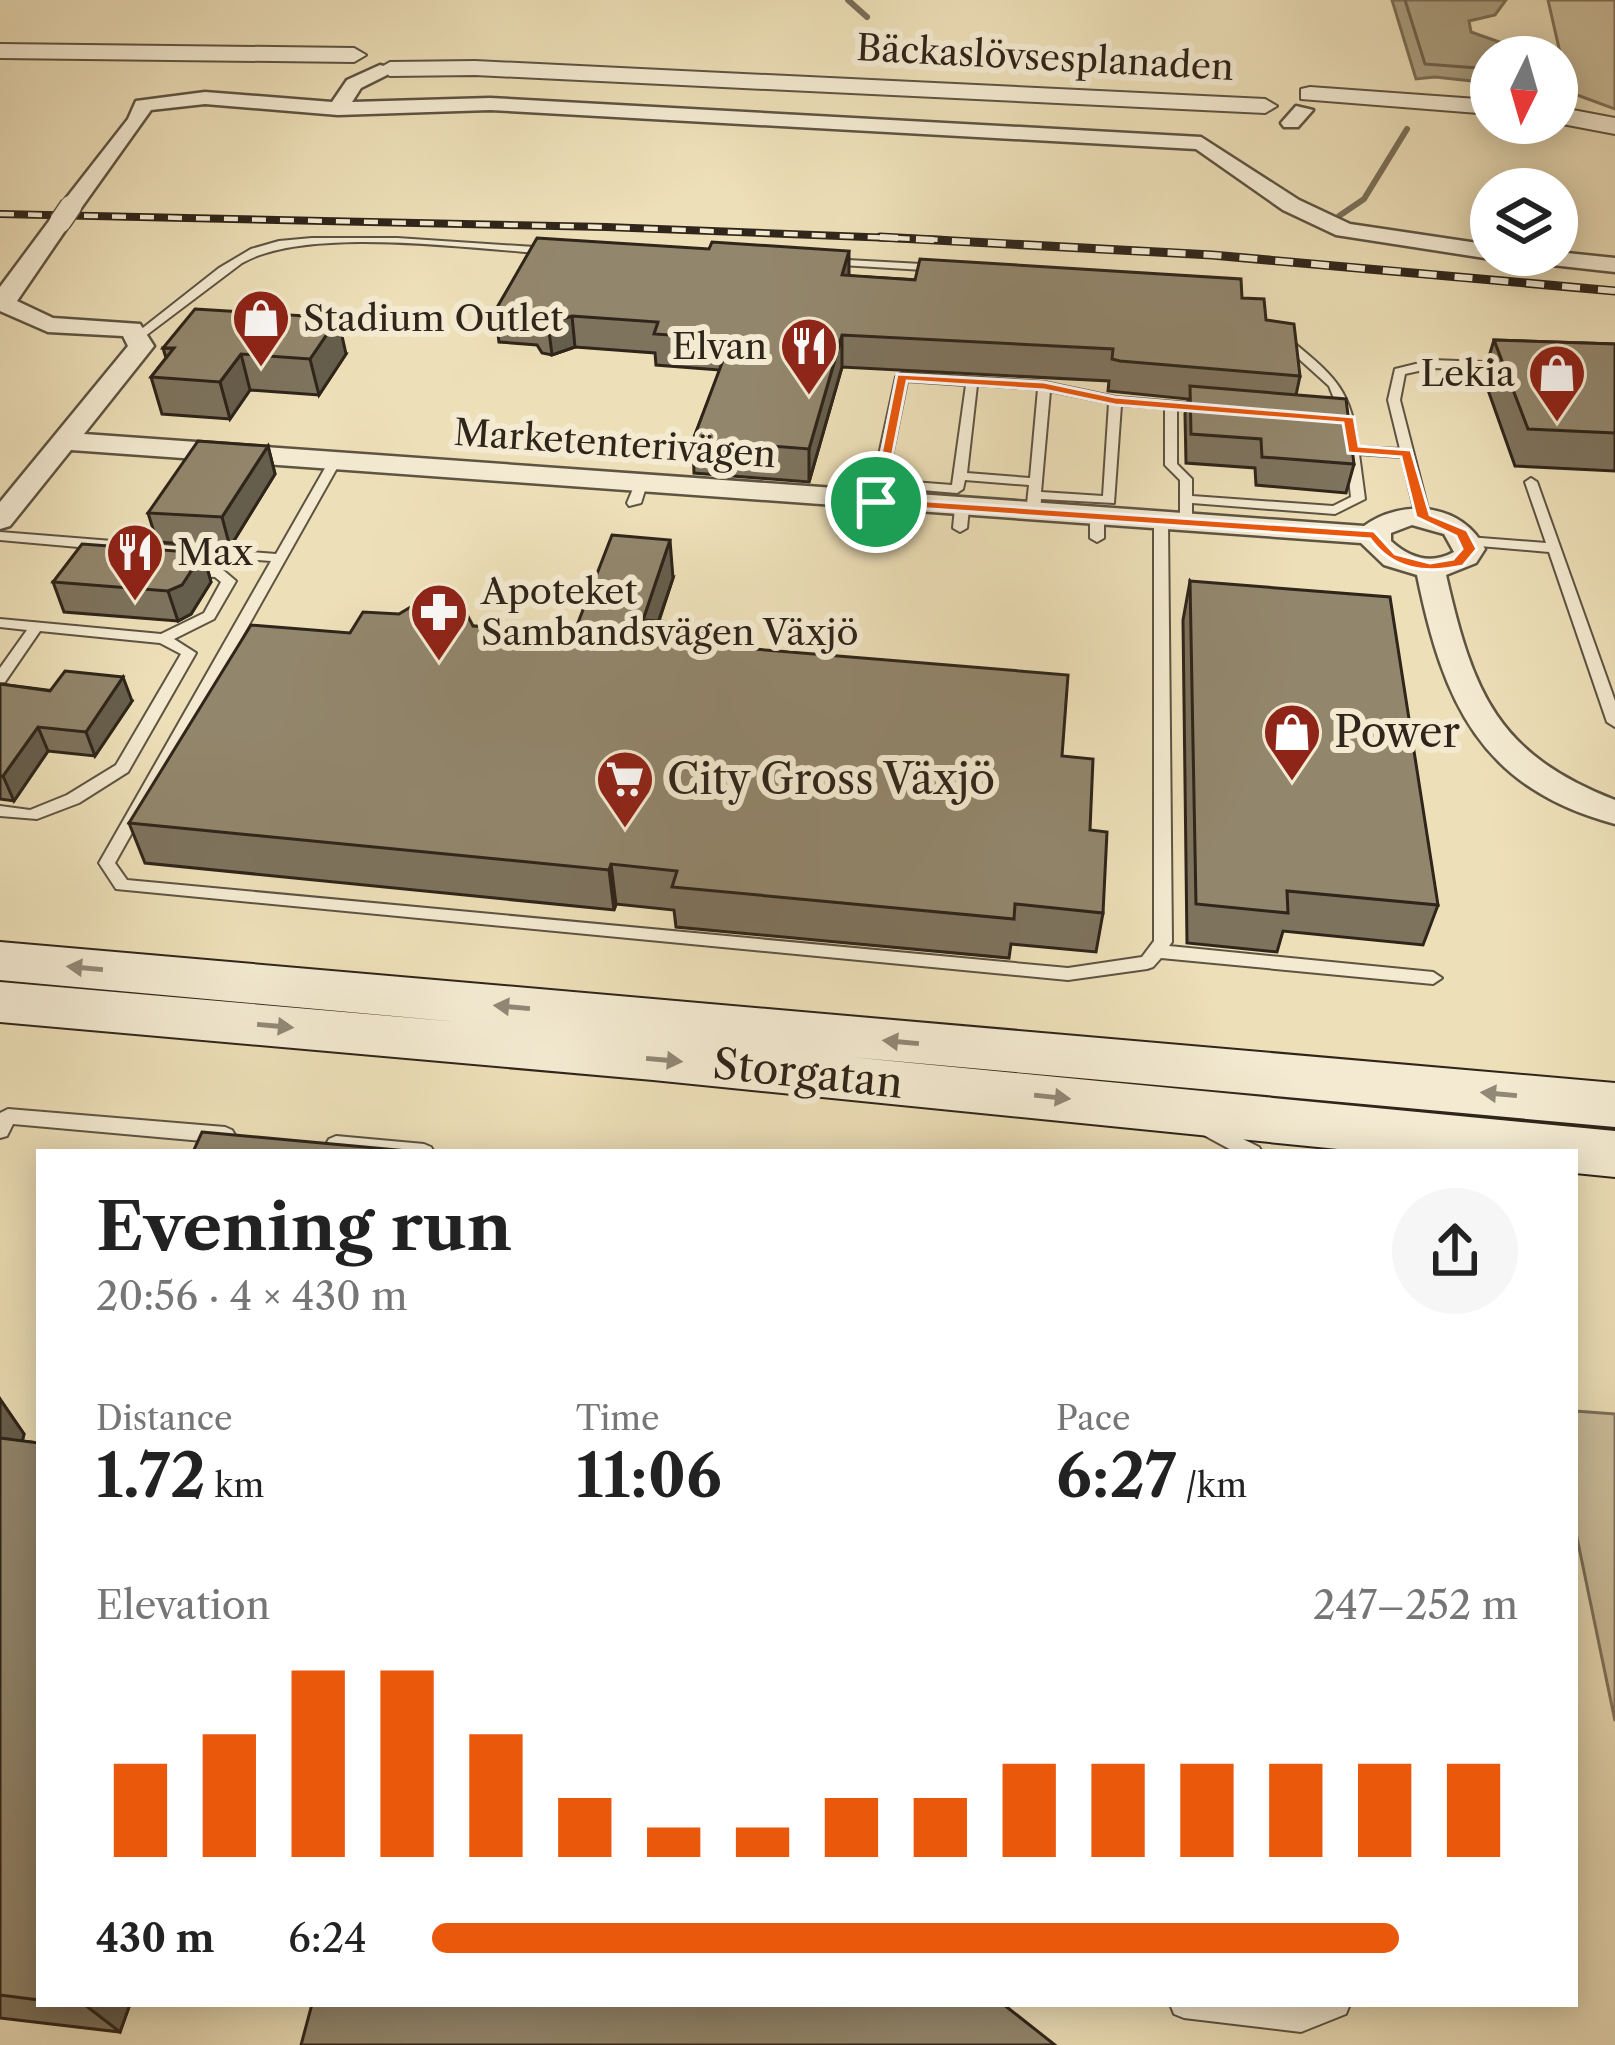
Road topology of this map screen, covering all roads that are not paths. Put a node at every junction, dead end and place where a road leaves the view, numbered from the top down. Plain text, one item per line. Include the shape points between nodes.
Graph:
1 (0, 53) edge
2 (352, 69) junction
3 (1470, 106) edge
4 (338, 109) junction
5 (1578, 119) edge
6 (1615, 126) edge
7 (1470, 249) edge
8 (566, 251) edge
9 (814, 261) edge
10 (1578, 261) edge
11 (1615, 265) edge
12 (955, 270) edge
13 (3, 306) edge
14 (1270, 328) edge
15 (136, 338) junction
16 (1523, 366) edge
17 (972, 381) junction
18 (1044, 386) junction
19 (1115, 401) junction
20 (1171, 405) junction
21 (1215, 408) edge
22 (1327, 418) edge
23 (1349, 420) junction
24 (66, 441) junction
25 (1352, 450) junction
26 (1406, 453) junction
27 (335, 461) junction
28 (960, 476) junction
29 (1531, 482) dead end
30 (878, 492) junction
31 (1034, 497) junction
32 (1178, 515) junction
33 (1424, 517) junction
34 (0, 520) edge
35 (1374, 535) junction
36 (0, 536) edge
37 (1468, 541) junction
38 (125, 547) junction
39 (1553, 548) junction
40 (280, 558) junction
41 (112, 566) edge
42 (1430, 568) junction
43 (161, 570) edge
44 (0, 623) edge
45 (35, 628) junction
46 (163, 639) junction
47 (2, 674) edge
48 (1615, 722) edge
49 (0, 811) edge
50 (1615, 813) edge
51 (1156, 951) junction
52 (0, 961) edge
53 (1433, 978) dead end
54 (0, 1002) edge
55 (1121, 1104) junction
56 (1615, 1105) edge
57 (0, 1131) edge
58 (239, 1136) edge
59 (1464, 1136) junction
60 (308, 1142) edge
61 (389, 1149) edge
62 (1247, 1149) edge
63 (1400, 1149) edge
64 (1573, 1149) edge
65 (1578, 1150) edge
66 (1615, 1154) edge
67 (1209, 2007) edge
68 (1328, 2007) edge

1 - 2 street, Bäckaslövsesplanaden
2 - 3 street, Bäckaslövsesplanaden via 393,51 511,69 1262,99 1304,108
2 - 4 street
4 - 7 street via 490,104 1202,143 1291,205 1344,230
4 - 13 street via 205,98 142,105 12,282
5 - 6 street
8 - 15 lane via 279,242 221,270
9 - 12 lane
10 - 11 street
13 - 15 street via 48,325 131,329
14 - 23 lane via 1334,384
15 - 24 street via 141,346
16 - 26 lane via 1432,364 1399,372 1394,400
17 - 18 lane
17 - 28 lane
17 - 30 lane via 902,377
18 - 19 lane
18 - 31 lane
19 - 20 lane
19 - 31 lane via 1109,500
20 - 21 lane
20 - 32 lane via 1172,465 1186,479
22 - 23 lane
23 - 25 lane
24 - 27 street, Marketenterivägen
24 - 34 street
25 - 26 lane
25 - 32 lane via 1358,499 1335,510
26 - 33 lane
27 - 30 street, Marketenterivägen via 638,494
27 - 40 lane
28 - 30 lane via 957,489
28 - 31 lane
29 - 39 lane
30 - 31 street, Marketenterivägen via 961,518
31 - 32 street, Marketenterivägen via 1097,528
32 - 35 street, Marketenterivägen
32 - 51 lane
33 - 35 street via 1384,522
33 - 37 street
35 - 42 street via 1390,557
36 - 38 lane
37 - 39 lane
37 - 42 street via 1458,563
38 - 40 lane
38 - 41 lane via 100,556
39 - 48 lane
40 - 51 lane via 106,862 122,885 1068,974 1148,963
42 - 50 street via 1458,686 1475,720 1518,764
43 - 46 lane via 218,573 229,581 209,616
44 - 45 lane
45 - 46 lane
45 - 47 lane
46 - 49 lane via 189,652 122,768 31,815
51 - 53 lane
56 -> 52 main road, Storgatan
54 -> 55 main road, Storgatan
55 - 59 main road, Storgatan
55 - 62 lane via 1214,1130
57 - 58 lane via 8,1116
59 - 63 lane
59 - 64 main road, Storgatan
60 - 61 lane
65 - 66 main road, Storgatan
67 - 68 lane via 1301,2018

